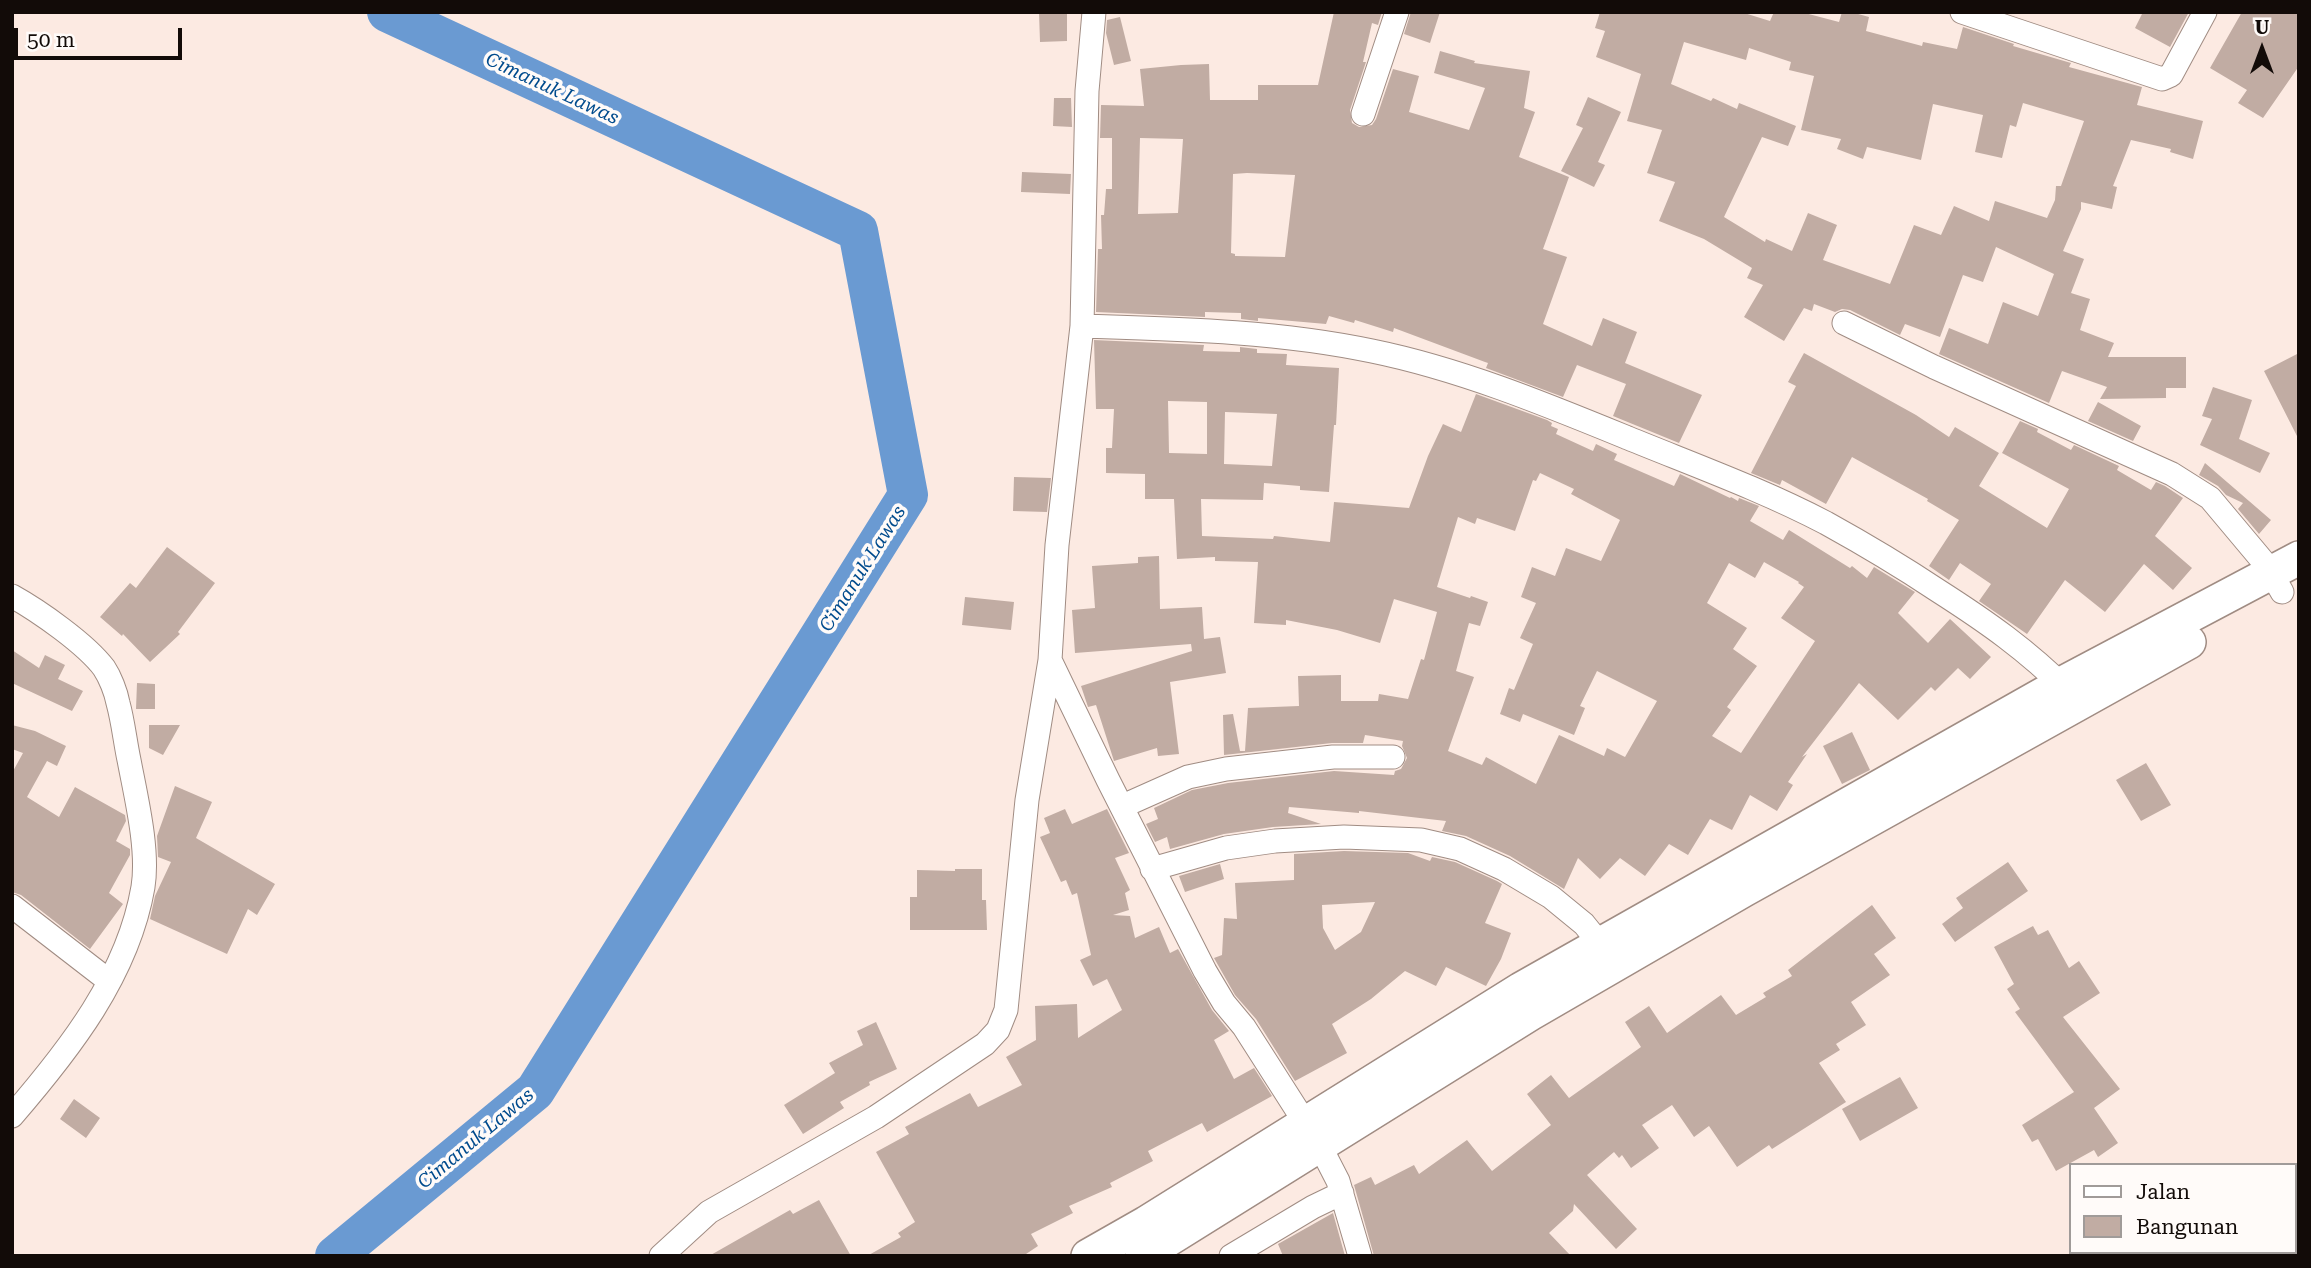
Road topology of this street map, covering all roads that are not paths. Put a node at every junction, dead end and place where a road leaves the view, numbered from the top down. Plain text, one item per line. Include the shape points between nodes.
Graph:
1 (1094, 12) edge
2 (1397, 12) edge
3 (1962, 12) edge
4 (2205, 12) edge
5 (1363, 114) dead end
6 (1844, 323) dead end
7 (1082, 326) junction
8 (2279, 570) edge
9 (12, 596) edge
10 (1050, 660) junction
11 (2060, 683) junction
12 (1392, 757) dead end
13 (1123, 806) junction
14 (1152, 869) junction
15 (12, 906) edge
16 (1599, 942) junction
17 (109, 981) junction
18 (12, 1116) edge
19 (1319, 1147) junction
20 (1153, 1245) edge
21 (661, 1256) edge
22 (1088, 1256) edge
23 (1231, 1256) edge
24 (1360, 1256) edge

1 - 7 street via 1087,91
2 - 5 street
3 - 4 street via 2162,79 2171,75
6 - 8 street via 2172,474 2210,498
7 - 10 street via 1057,545
7 - 11 street via 1279,335 1374,351 1455,372 1560,410 1824,522 1983,618
8 - 11 main road
9 - 17 street via 80,644 104,669 118,702 138,808 143,885 129,939
10 - 13 street
10 - 21 street via 1027,800 1006,1010 998,1030 985,1044 876,1116 709,1212
11 - 16 main road via 1871,805
12 - 13 street via 1333,757 1226,768 1188,777
13 - 14 street
14 - 16 street via 1226,848 1275,841 1421,840 1460,849 1504,869 1551,897
14 - 19 street via 1224,1003
15 - 17 street
16 - 19 main road
17 - 18 street via 44,1080
19 - 20 main road
19 - 23 street via 1313,1207
19 - 24 street
20 - 22 main road

